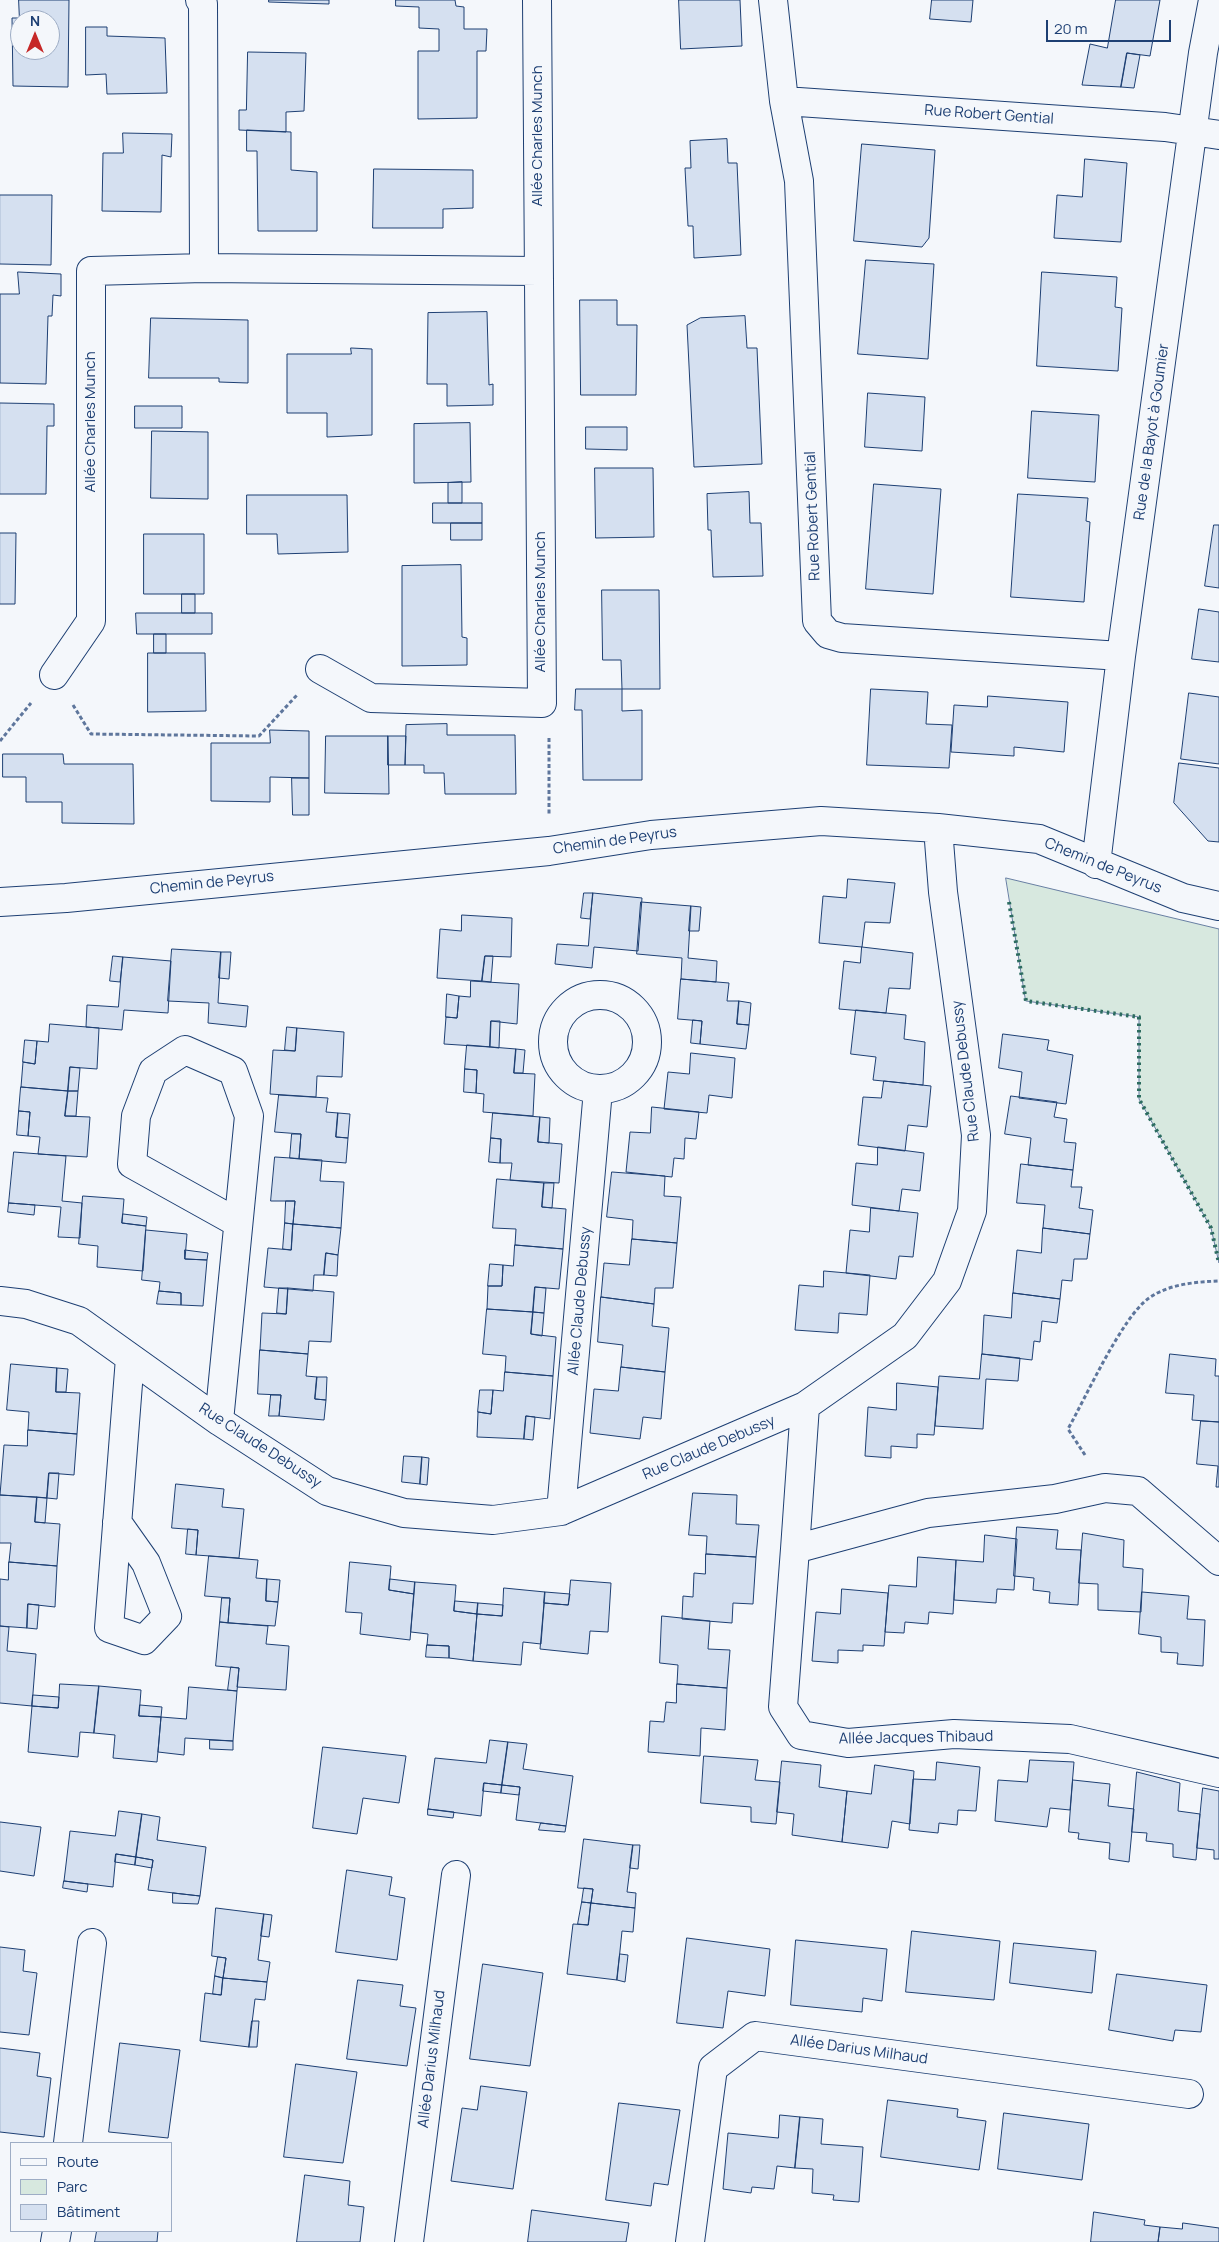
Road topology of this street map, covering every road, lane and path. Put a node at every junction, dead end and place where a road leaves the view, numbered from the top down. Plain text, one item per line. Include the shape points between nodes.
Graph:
1 (200, 0) edge
2 (537, 0) edge
3 (773, 0) edge
4 (1213, 0) edge
5 (784, 101) junction
6 (1206, 133) edge
7 (204, 268) junction
8 (538, 271) junction
9 (1121, 656) junction
10 (320, 669) joint
11 (54, 675) junction
12 (542, 703) junction
13 (0, 741) edge
14 (938, 828) junction
15 (549, 850) junction
16 (1096, 864) junction
17 (0, 902) edge
18 (1219, 906) edge
19 (598, 1090) dead end
20 (238, 1224) junction
21 (1219, 1281) edge
22 (0, 1287) edge
23 (13, 1303) edge
24 (130, 1358) junction
25 (805, 1406) junction
26 (219, 1421) junction
27 (1105, 1488) junction
28 (561, 1511) junction
29 (118, 1522) dead end
30 (795, 1549) junction
31 (1219, 1561) edge
32 (1219, 1773) edge
33 (456, 1875) dead end
34 (92, 1943) dead end
35 (1189, 2094) dead end
36 (68, 2142) edge
37 (409, 2242) edge
38 (690, 2242) edge

1 - 7 street via 204,4
2 - 8 street, Allée Charles Munch
3 - 5 street, Rue Robert Gential
4 - 6 street, Rue de la Bayot à Goumier via 1203,53
5 - 6 street, Rue Robert Gential
5 - 9 street, Rue Robert Gential via 799,181 817,621 828,634 842,638
6 - 9 street, Rue de la Bayot à Goumier
7 - 8 street, Allée Charles Munch
7 - 11 street, Allée Charles Munch via 91,271 91,621
8 - 12 street, Allée Charles Munch
9 - 16 street, Rue de la Bayot à Goumier
10 - 11 path via 259,736 91,734
10 - 12 street via 371,698
11 - 13 path
12 - 15 path via 548,734
14 - 15 street, Chemin de Peyrus via 821,822 651,835
14 - 16 street, Chemin de Peyrus via 1039,840
14 - 25 street, Rue Claude Debussy via 943,892 976,1135 972,1211 947,1281 905,1336
15 - 17 street, Chemin de Peyrus
16 - 18 street, Chemin de Peyrus via 1182,898
19 - 28 street, Allée Claude Debussy
20 - 20 street via 249,1116 234,1071 185,1050 153,1070 136,1116 132,1164
20 - 26 street
21 - 27 path via 1171,1287 1148,1299 1127,1322 1118,1338 1068,1429
22 - 23 street, Rue Claude Debussy
23 - 24 street, Rue Claude Debussy via 79,1321
24 - 26 street, Rue Claude Debussy
24 - 29 street
25 - 28 street, Rue Claude Debussy
25 - 30 street, Allée Jacques Thibaud
26 - 28 street, Rue Claude Debussy via 327,1490 404,1513 494,1520
27 - 30 street via 1055,1499 928,1513
27 - 31 street via 1138,1490
30 - 32 street, Allée Jacques Thibaud via 784,1707 801,1736 848,1743 954,1734 1070,1739
33 - 37 street, Allée Darius Milhaud
34 - 36 street
35 - 38 street, Allée Darius Milhaud via 755,2036 713,2068

